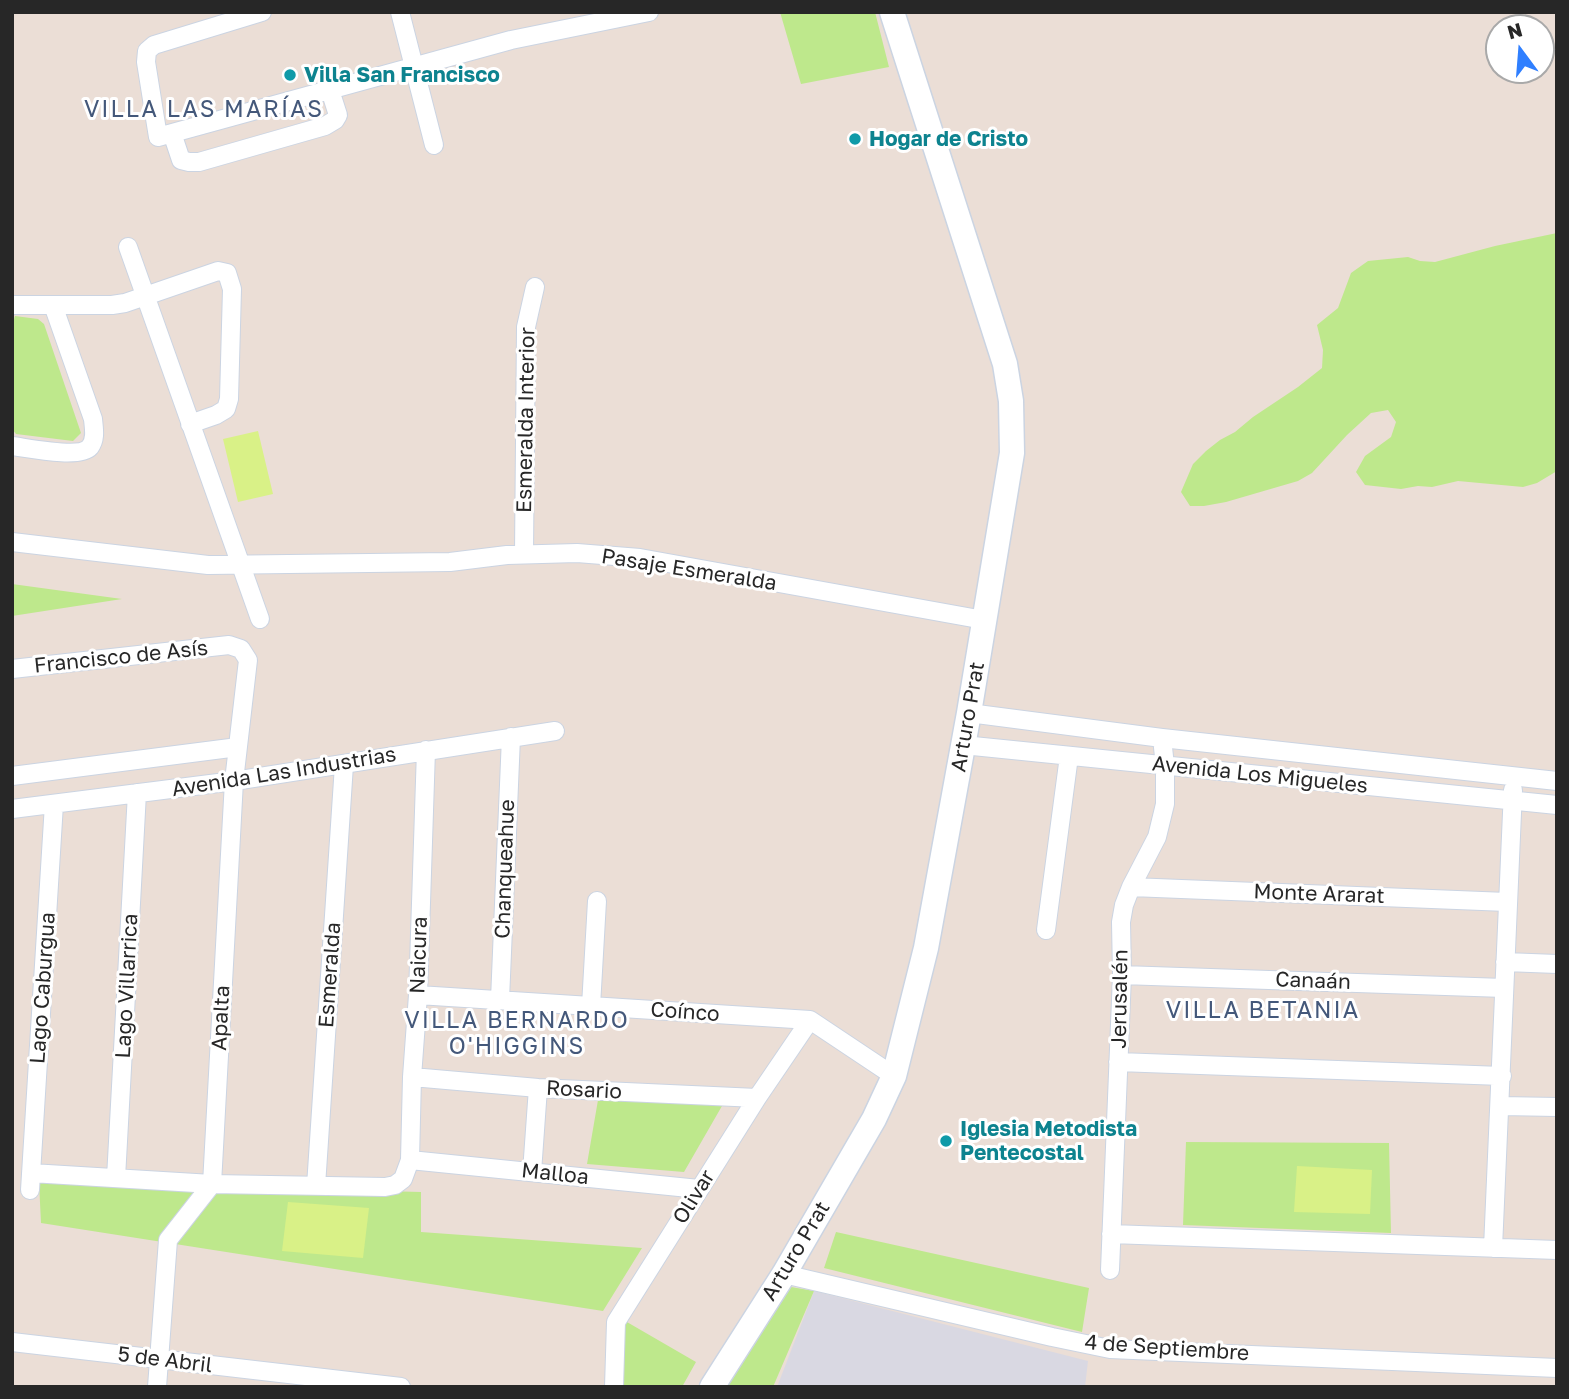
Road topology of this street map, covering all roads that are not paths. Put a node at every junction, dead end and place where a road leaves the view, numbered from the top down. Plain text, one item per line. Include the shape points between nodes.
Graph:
1 (262, 12) edge
2 (400, 12) edge
3 (649, 12) edge
4 (892, 12) edge
5 (413, 67) junction
6 (330, 90) junction
7 (165, 135) junction
8 (434, 145) dead end
9 (128, 247) dead end
10 (535, 287) dead end
11 (145, 295) junction
12 (12, 304) edge
13 (52, 305) junction
14 (190, 424) junction
15 (12, 446) edge
16 (12, 542) edge
17 (524, 554) junction
18 (240, 564) junction
19 (260, 619) dead end
20 (984, 620) junction
21 (229, 645) joint
22 (12, 669) edge
23 (969, 713) junction
24 (555, 731) dead end
25 (511, 737) junction
26 (1162, 737) junction
27 (963, 744) junction
28 (238, 747) junction
29 (426, 750) junction
30 (1069, 756) junction
31 (344, 765) junction
32 (1166, 766) junction
33 (12, 776) edge
34 (1514, 776) junction
35 (234, 781) junction
36 (1557, 781) edge
37 (137, 793) junction
38 (1513, 801) junction
39 (54, 804) junction
40 (1557, 805) edge
41 (12, 809) edge
42 (1131, 887) junction
43 (597, 901) dead end
44 (1507, 902) junction
45 (1046, 930) dead end
46 (1505, 962) junction
47 (1557, 964) edge
48 (1122, 975) junction
49 (1504, 988) junction
50 (418, 995) junction
51 (500, 1000) junction
52 (591, 1006) junction
53 (810, 1020) junction
54 (1118, 1062) junction
55 (894, 1076) junction
56 (1502, 1076) junction
57 (412, 1077) junction
58 (538, 1088) junction
59 (757, 1098) junction
60 (1500, 1106) junction
61 (1557, 1107) edge
62 (410, 1160) junction
63 (532, 1172) junction
64 (116, 1178) junction
65 (212, 1184) junction
66 (316, 1186) junction
67 (699, 1189) junction
68 (1111, 1234) junction
69 (1493, 1248) junction
70 (1557, 1250) edge
71 (1110, 1270) dead end
72 (784, 1274) junction
73 (12, 1342) edge
74 (159, 1360) junction
75 (1557, 1368) edge
76 (157, 1387) edge
77 (401, 1387) edge
78 (614, 1387) edge
79 (712, 1387) edge

1 - 7 street via 147,51
2 - 5 street
3 - 5 street via 511,40
4 - 20 main road, Arturo Prat via 1005,364 1011,401 1012,453
5 - 6 street
5 - 8 street
6 - 7 street
6 - 7 street via 338,115 325,126 199,162 181,160
9 - 11 street
10 - 17 street, Esmeralda Interior via 526,327
11 - 13 street via 112,305
11 - 14 street
11 - 14 street via 218,271 227,273 232,289 229,399 226,409
12 - 13 street
13 - 15 street via 95,434 91,446 74,453
14 - 18 street
16 - 18 street, Pasaje Esmeralda via 208,565
17 - 18 street, Pasaje Esmeralda via 450,562
17 - 20 street, Pasaje Esmeralda via 640,558
18 - 19 street
20 - 23 main road, Arturo Prat
21 - 22 street, Francisco de Asís
21 - 28 street, Apalta via 241,649 248,660
23 - 26 street, Avenida Los Migueles
23 - 27 main road, Arturo Prat
24 - 25 street, Avenida Las Industrias
25 - 29 street, Avenida Las Industrias
25 - 51 street, Chanqueahue
26 - 32 street, Jerusalén
26 - 34 street, Avenida Los Migueles
27 - 30 street, Avenida Los Migueles
27 - 55 main road, Arturo Prat via 926,948
28 - 33 street, Avenida Las Industrias
28 - 35 street, Apalta
29 - 31 street, Avenida Las Industrias
29 - 50 street, Naicura
30 - 32 street, Avenida Los Migueles
30 - 45 street
31 - 35 street, Avenida Las Industrias
31 - 66 street, Esmeralda
32 - 38 street, Avenida Los Migueles
32 - 42 street, Jerusalén via 1165,804 1157,837
34 - 36 street, Avenida Los Migueles
34 - 38 street
35 - 37 street, Avenida Las Industrias
35 - 65 street, Apalta
37 - 39 street, Avenida Las Industrias
37 - 64 street, Lago Villarrica
38 - 40 street, Avenida Los Migueles
38 - 44 street
39 - 41 street, Avenida Las Industrias
39 - 64 street, Lago Caburgua via 30,1181
42 - 44 street, Monte Ararat
42 - 48 street, Jerusalén via 1121,922
43 - 52 street
44 - 46 street
46 - 47 street
46 - 49 street
48 - 49 street, Canaán
48 - 54 street, Jerusalén
49 - 56 street
50 - 51 street, Coínco
50 - 57 street, Naicura
51 - 52 street, Coínco
52 - 53 street, Coínco
53 - 55 street
53 - 59 street, Olivar
54 - 56 street
54 - 68 street, Jerusalén
55 - 72 main road, Arturo Prat
56 - 60 street
57 - 58 street, Rosario
57 - 62 street, Naicura
58 - 59 street, Rosario
58 - 63 street
59 - 67 street, Olivar
60 - 61 street
60 - 69 street
62 - 63 street, Malloa
62 - 66 street via 404,1179 395,1185
63 - 67 street, Malloa
64 - 65 street, Lago Caburgua
65 - 66 street
65 - 74 street via 168,1240
67 - 78 street, Olivar via 616,1322
68 - 69 street
68 - 71 street, Jerusalén
69 - 70 street
72 - 75 street, 4 de Septiembre via 1110,1349
72 - 79 main road, Arturo Prat
73 - 74 street, 5 de Abril
74 - 76 street
74 - 77 street, 5 de Abril

